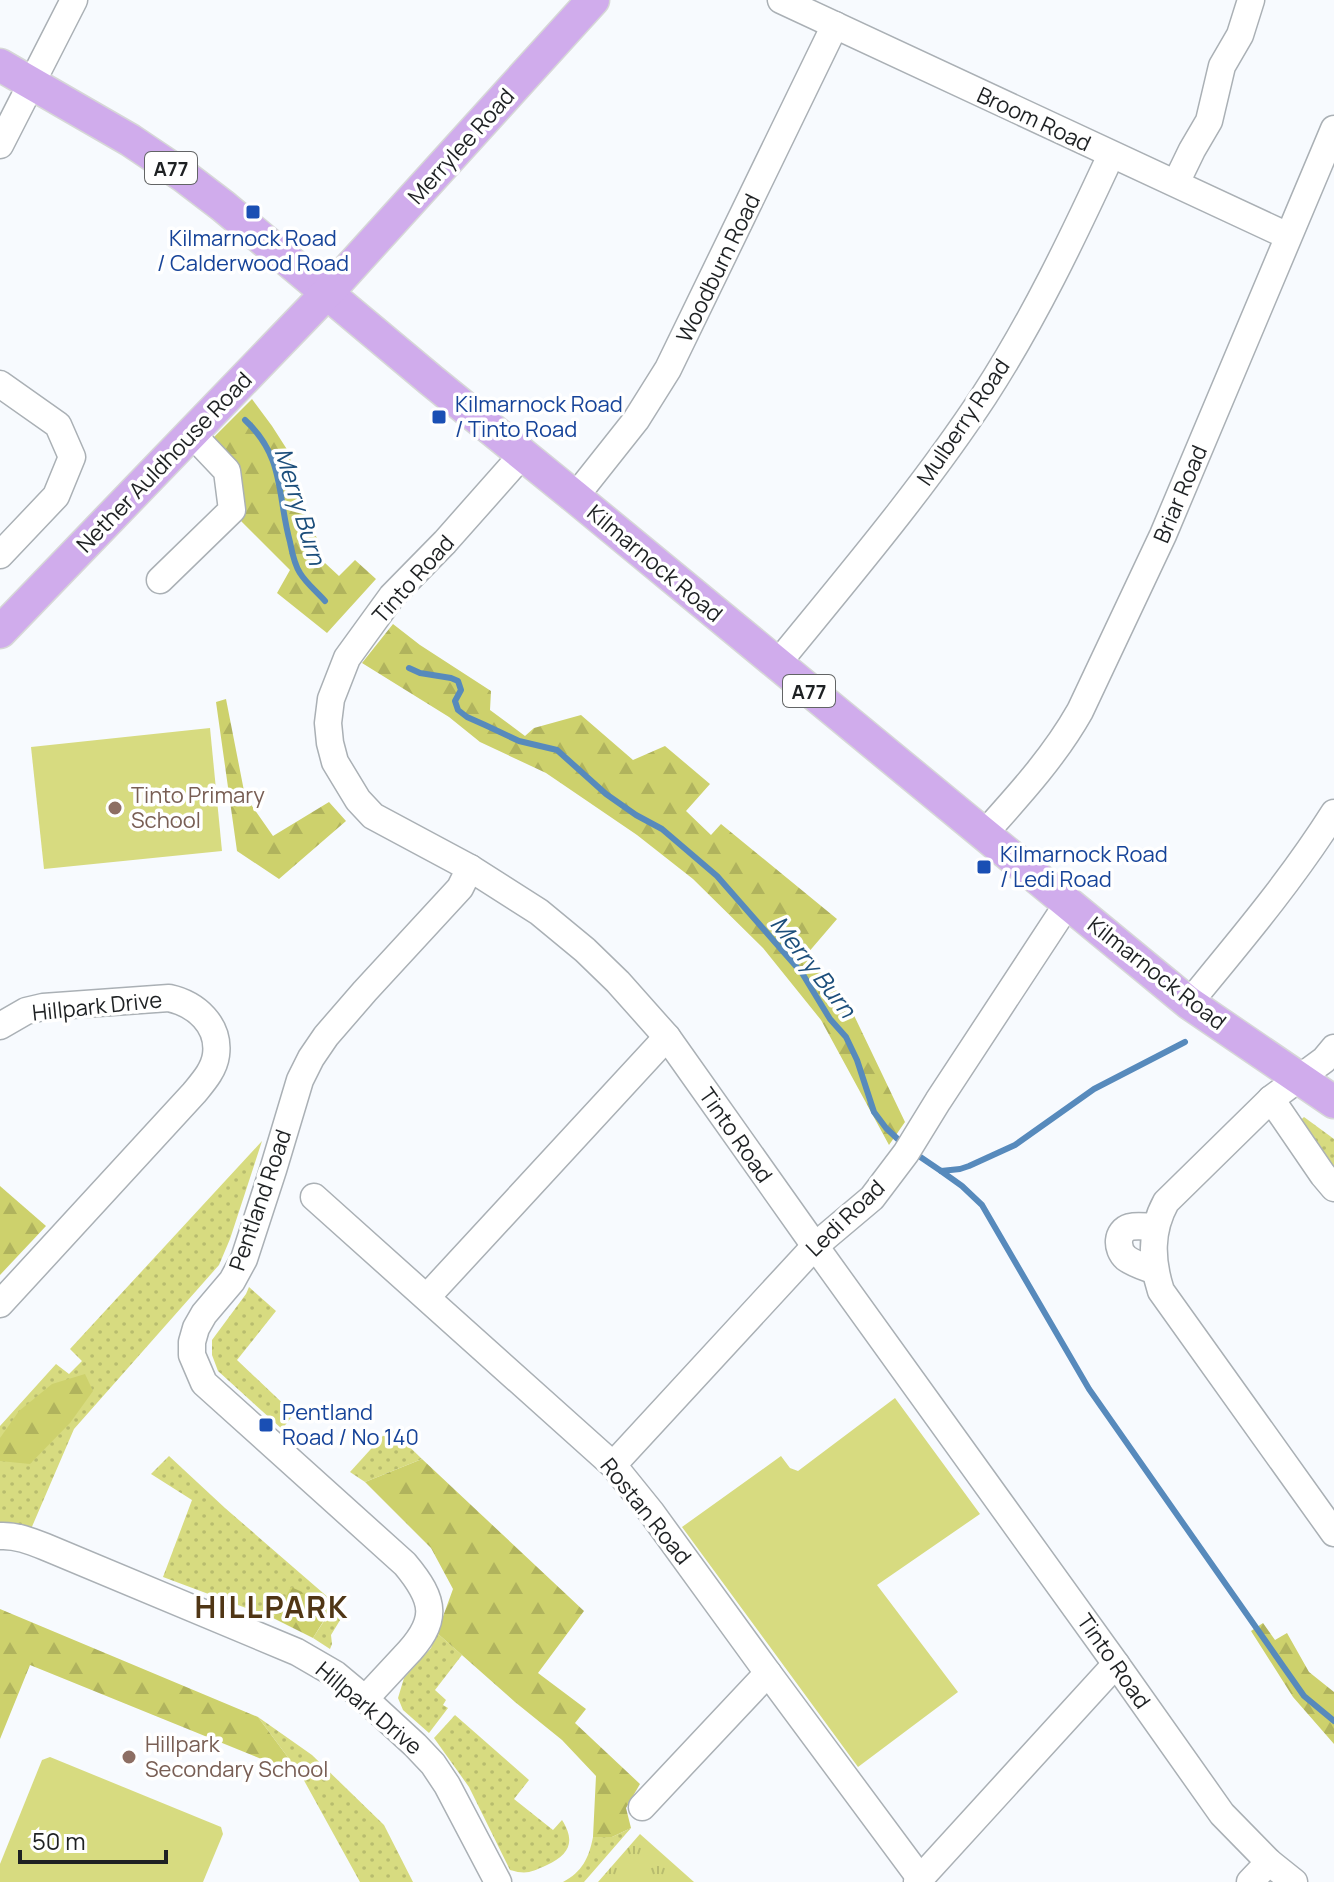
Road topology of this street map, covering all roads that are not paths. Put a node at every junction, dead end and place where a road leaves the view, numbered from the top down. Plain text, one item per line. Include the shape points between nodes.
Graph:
1 (74, 0) edge
2 (593, 0) edge
3 (781, 0) edge
4 (1251, 0) edge
5 (835, 25) junction
6 (0, 65) edge
7 (32, 83) junction
8 (1334, 129) edge
9 (0, 145) edge
10 (1111, 155) junction
11 (1176, 183) junction
12 (1288, 236) junction
13 (328, 292) junction
14 (0, 384) edge
15 (191, 433) junction
16 (523, 454) junction
17 (575, 497) junction
18 (0, 555) edge
19 (160, 580) dead end
20 (0, 632) edge
21 (777, 664) junction
22 (1334, 813) edge
23 (984, 834) junction
24 (470, 868) junction
25 (1068, 903) junction
26 (1189, 1003) junction
27 (0, 1026) edge
28 (667, 1037) junction
29 (1334, 1048) edge
30 (1299, 1078) junction
31 (1271, 1099) junction
32 (1334, 1102) edge
33 (1334, 1188) edge
34 (314, 1197) dead end
35 (1155, 1227) junction
36 (815, 1246) junction
37 (1155, 1271) junction
38 (427, 1297) junction
39 (0, 1304) edge
40 (613, 1465) junction
41 (1334, 1533) edge
42 (0, 1536) edge
43 (1116, 1664) junction
44 (768, 1673) junction
45 (365, 1699) junction
46 (642, 1807) dead end
47 (1269, 1862) junction
48 (918, 1880) edge
49 (498, 1882) edge
50 (1250, 1882) edge
51 (1294, 1882) edge

1 - 7 street
2 - 13 main road, Merrylee Road
3 - 5 street, Broom Road
4 - 11 street via 1240,35 1222,66 1209,121
5 - 10 street, Broom Road
5 - 17 street, Woodburn Road via 668,369 636,420
6 - 7 main road, Kilmarnock Road / A77
7 - 9 street
7 - 13 main road, Kilmarnock Road / A77 via 185,177
8 - 12 street, Briar Road
10 - 11 street, Broom Road
10 - 21 street, Mulberry Road via 1046,291 985,394 917,491
11 - 12 street, Broom Road
12 - 23 street, Briar Road via 1163,535 1080,711 1041,771
13 - 15 main road, Nether Auldhouse Road
13 - 16 main road, Kilmarnock Road / A77
14 - 18 street via 58,425 72,457 56,496
15 - 19 street via 227,471 232,510
15 - 20 main road, Nether Auldhouse Road
16 - 17 main road, Kilmarnock Road / A77
16 - 24 street, Tinto Road via 392,596 347,658 331,699 328,723 335,762 358,800 373,816
17 - 21 main road, Kilmarnock Road / A77
21 - 23 main road, Kilmarnock Road / A77
22 - 26 street via 1269,905
23 - 25 main road, Kilmarnock Road / A77
24 - 28 street, Tinto Road via 539,912 585,950
24 - 45 street, Pentland Road via 460,888 311,1058 244,1259 204,1314 192,1342 204,1383 405,1564 425,1592 430,1615 420,1640
25 - 26 main road, Kilmarnock Road / A77
25 - 36 street, Ledi Road via 872,1198
26 - 30 main road, Kilmarnock Road / A77
27 - 39 street, Hillpark Drive via 43,1007 169,998 184,1001 204,1017 216,1056 194,1093
28 - 36 street, Tinto Road
28 - 38 street
29 - 30 street
30 - 31 street
30 - 32 main road, A77
31 - 33 street
31 - 35 street via 1166,1202
34 - 38 street, Rostan Road
35 - 37 street
35 - 37 street via 1126,1228 1118,1241 1124,1256
36 - 40 street, Ledi Road
36 - 43 street, Tinto Road
37 - 41 street via 1161,1291
38 - 40 street, Rostan Road
40 - 44 street, Rostan Road
42 - 45 street, Hillpark Drive via 25,1539 297,1652
43 - 47 street, Tinto Road via 1222,1814
43 - 48 street
44 - 46 street
44 - 48 street, Rostan Road
45 - 49 street, Hillpark Drive via 433,1764
47 - 50 street
47 - 51 street, Tinto Road

